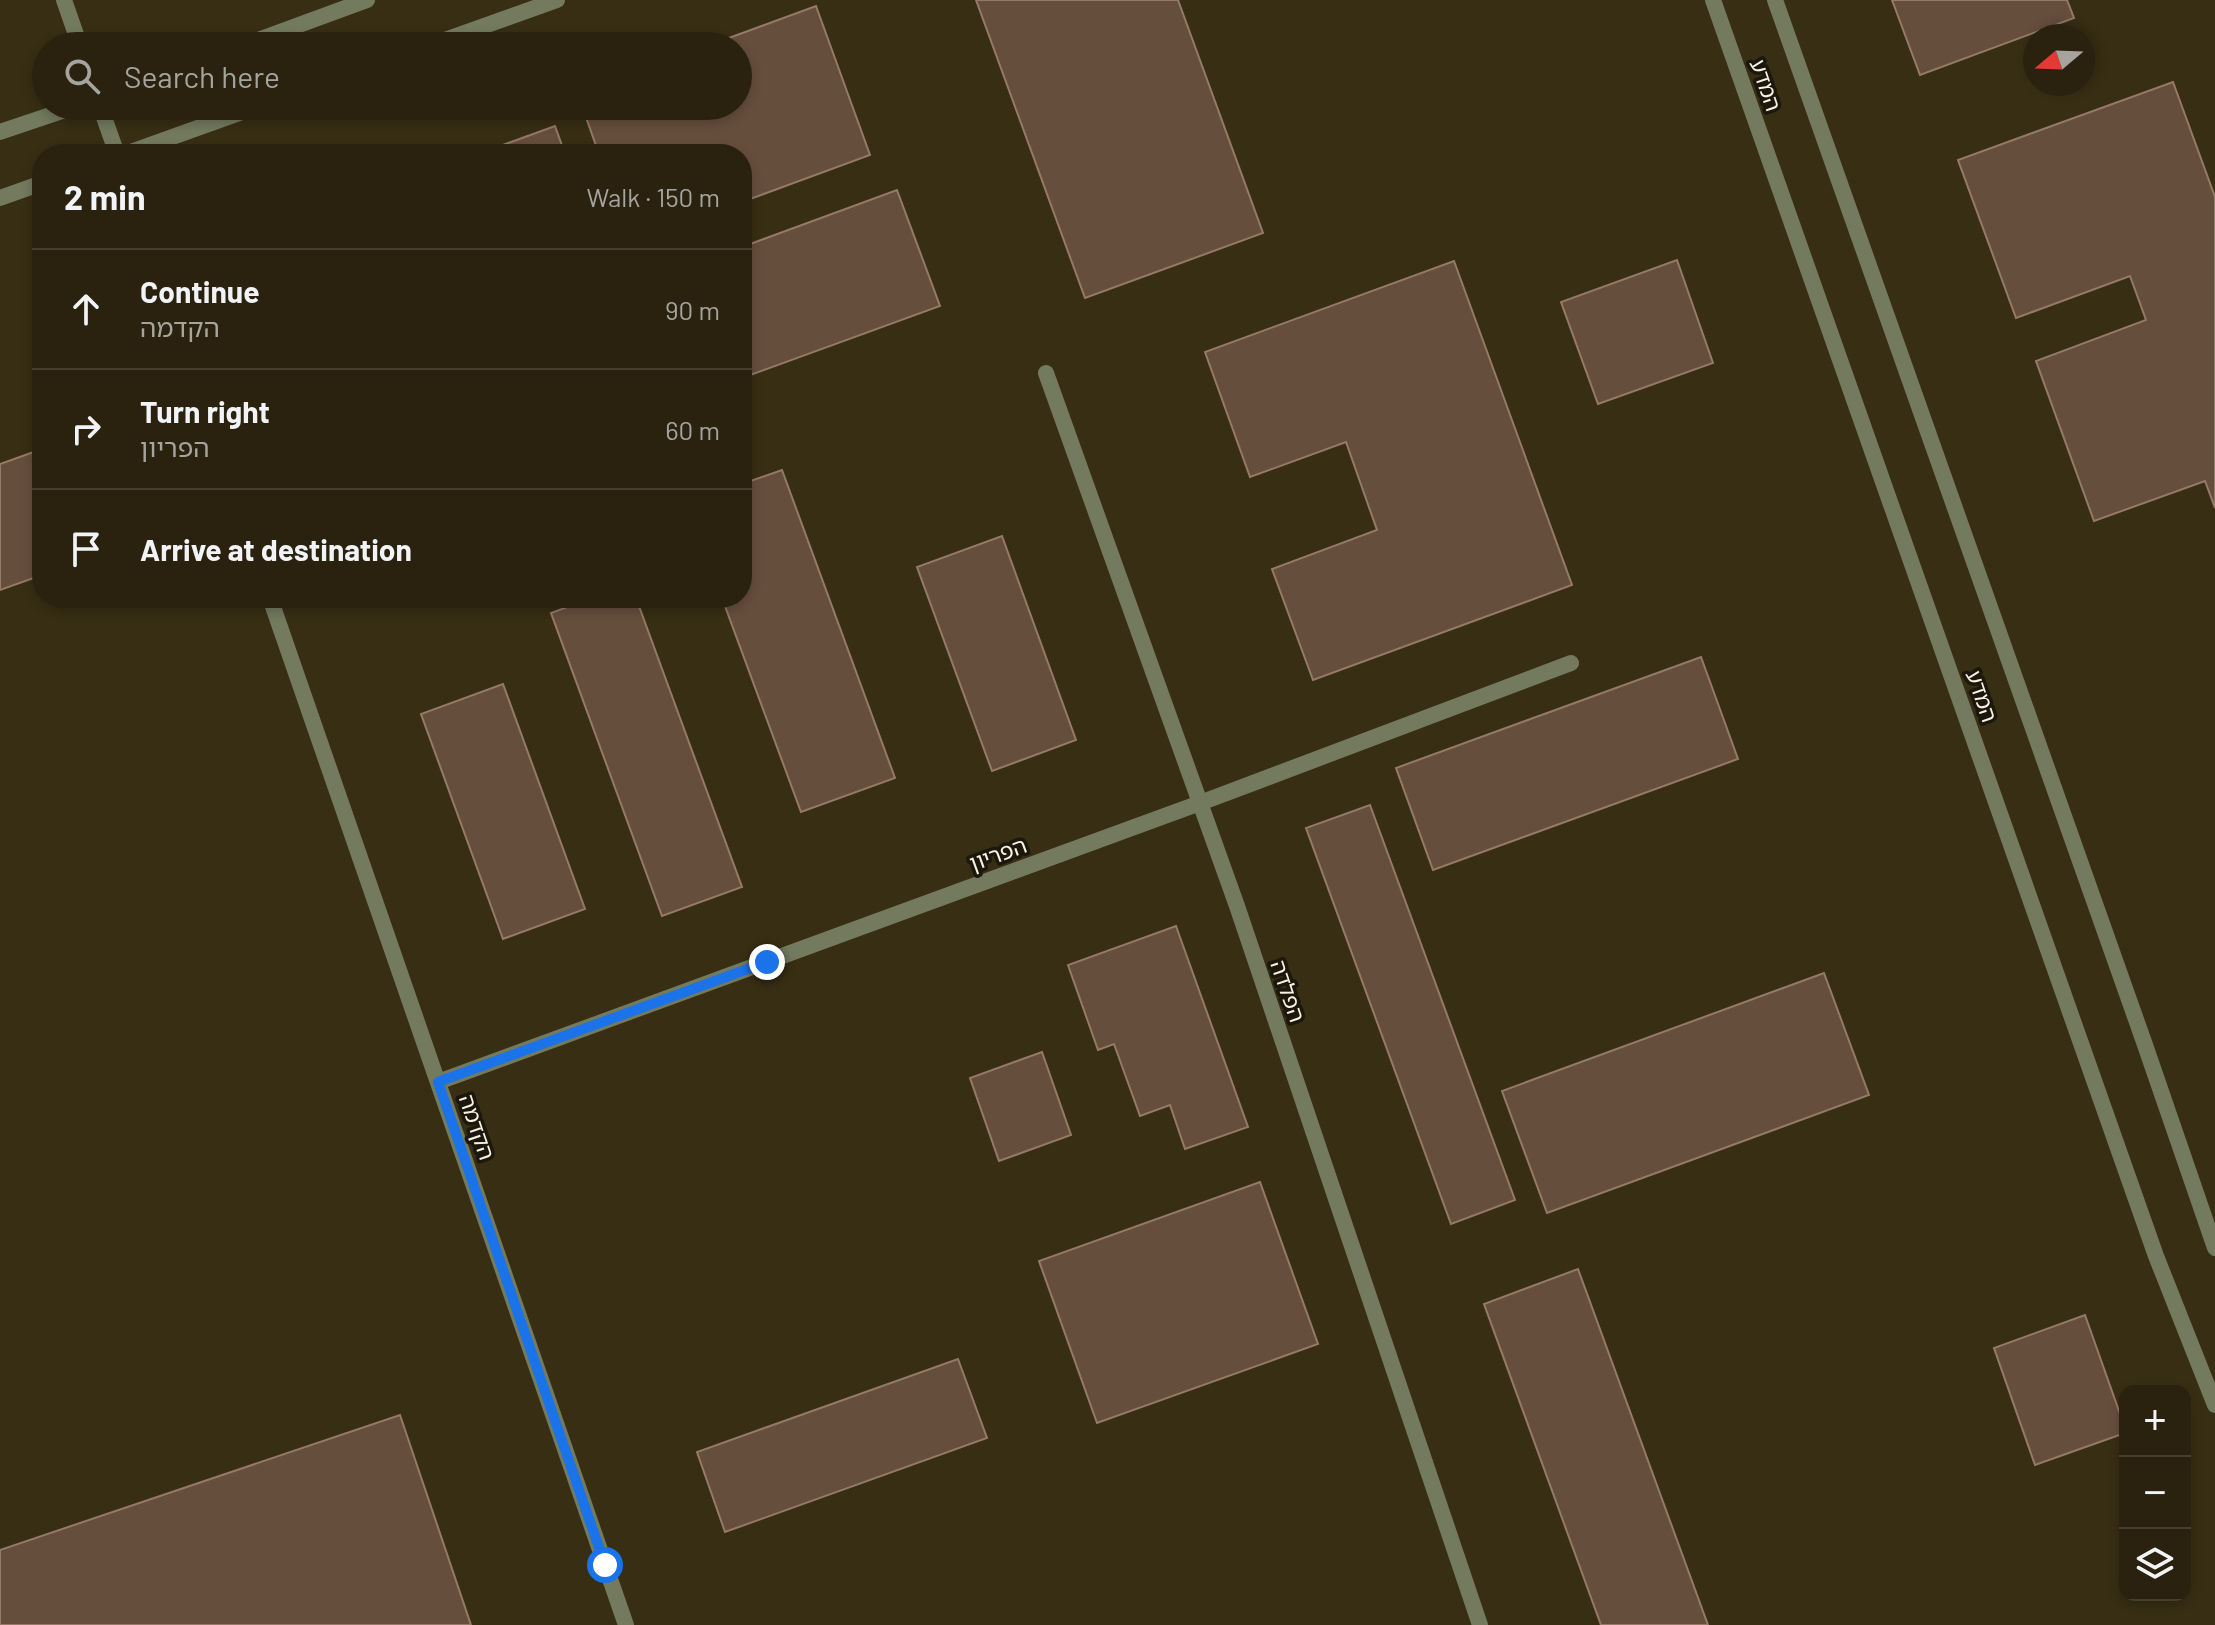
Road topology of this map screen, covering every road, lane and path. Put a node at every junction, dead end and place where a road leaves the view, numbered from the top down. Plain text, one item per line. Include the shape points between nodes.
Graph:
1 (64, 0) edge
2 (367, 0) edge
3 (557, 0) edge
4 (1713, 0) edge
5 (1775, 0) edge
6 (75, 32) edge
7 (280, 32) edge
8 (467, 32) edge
9 (36, 120) edge
10 (105, 120) edge
11 (220, 120) edge
12 (0, 132) edge
13 (113, 144) edge
14 (153, 144) edge
15 (32, 187) edge
16 (0, 198) edge
17 (1046, 373) dead end
18 (273, 608) edge
19 (1571, 663) dead end
20 (1200, 803) junction
21 (438, 1082) junction
22 (2215, 1248) edge
23 (2215, 1405) edge
24 (626, 1625) edge
25 (1480, 1625) edge

1 - 6 street
2 - 7 street
3 - 8 street
4 - 23 street, המדע via 2156,1256
5 - 22 street, המדע
9 - 12 street
10 - 13 street
11 - 14 street
15 - 16 street
17 - 20 street, הפלדה
18 - 21 street, הקדמה
19 - 20 street, הפריון
20 - 21 street, הפריון
20 - 25 street, הפלדה
21 - 24 street, הקדמה

